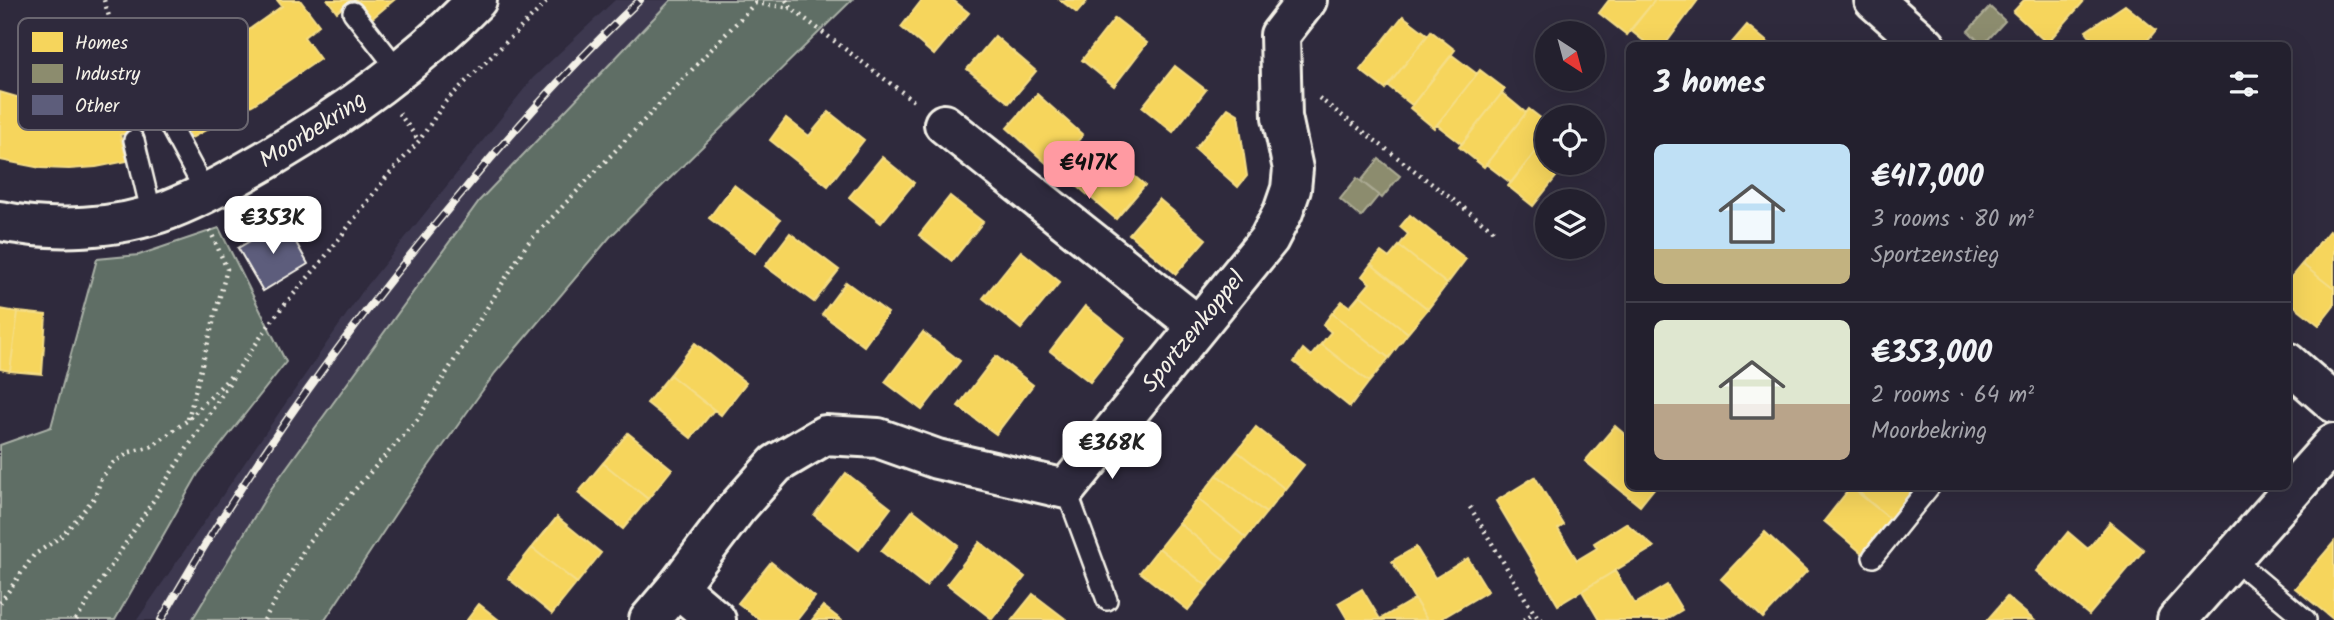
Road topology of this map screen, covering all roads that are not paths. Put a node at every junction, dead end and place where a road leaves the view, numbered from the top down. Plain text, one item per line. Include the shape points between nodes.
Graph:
1 (477, 0) edge
2 (1307, 0) edge
3 (1874, 0) edge
4 (353, 12) dead end
5 (1921, 42) edge
6 (399, 71) junction
7 (944, 124) road end
8 (172, 130) edge
9 (134, 140) dead end
10 (201, 195) junction
11 (152, 215) junction
12 (0, 221) edge
13 (1197, 325) junction
14 (2291, 365) edge
15 (2334, 403) edge
16 (2334, 443) edge
17 (1066, 489) junction
18 (1927, 490) edge
19 (1873, 557) dead end
20 (2232, 558) junction
21 (677, 587) junction
22 (1107, 600) dead end
23 (649, 620) edge
24 (716, 620) edge
25 (2177, 620) edge
26 (2306, 620) edge

1 - 6 street, Moorbekring
2 - 13 street, Sportzenkoppel via 1280,34 1282,117 1293,169 1291,189 1269,239
3 - 5 street
4 - 6 lane
6 - 10 street, Moorbekring via 306,136
7 - 13 street
8 - 10 lane
9 - 11 lane
10 - 11 street, Moorbekring
11 - 12 street, Moorbekring via 79,226
13 - 17 street, Sportzenkoppel
14 - 15 street
16 - 20 street
17 - 21 street via 937,459 878,438 825,435 776,464
17 - 22 lane
18 - 19 lane
20 - 25 street
20 - 26 lane
21 - 23 street
21 - 24 street

